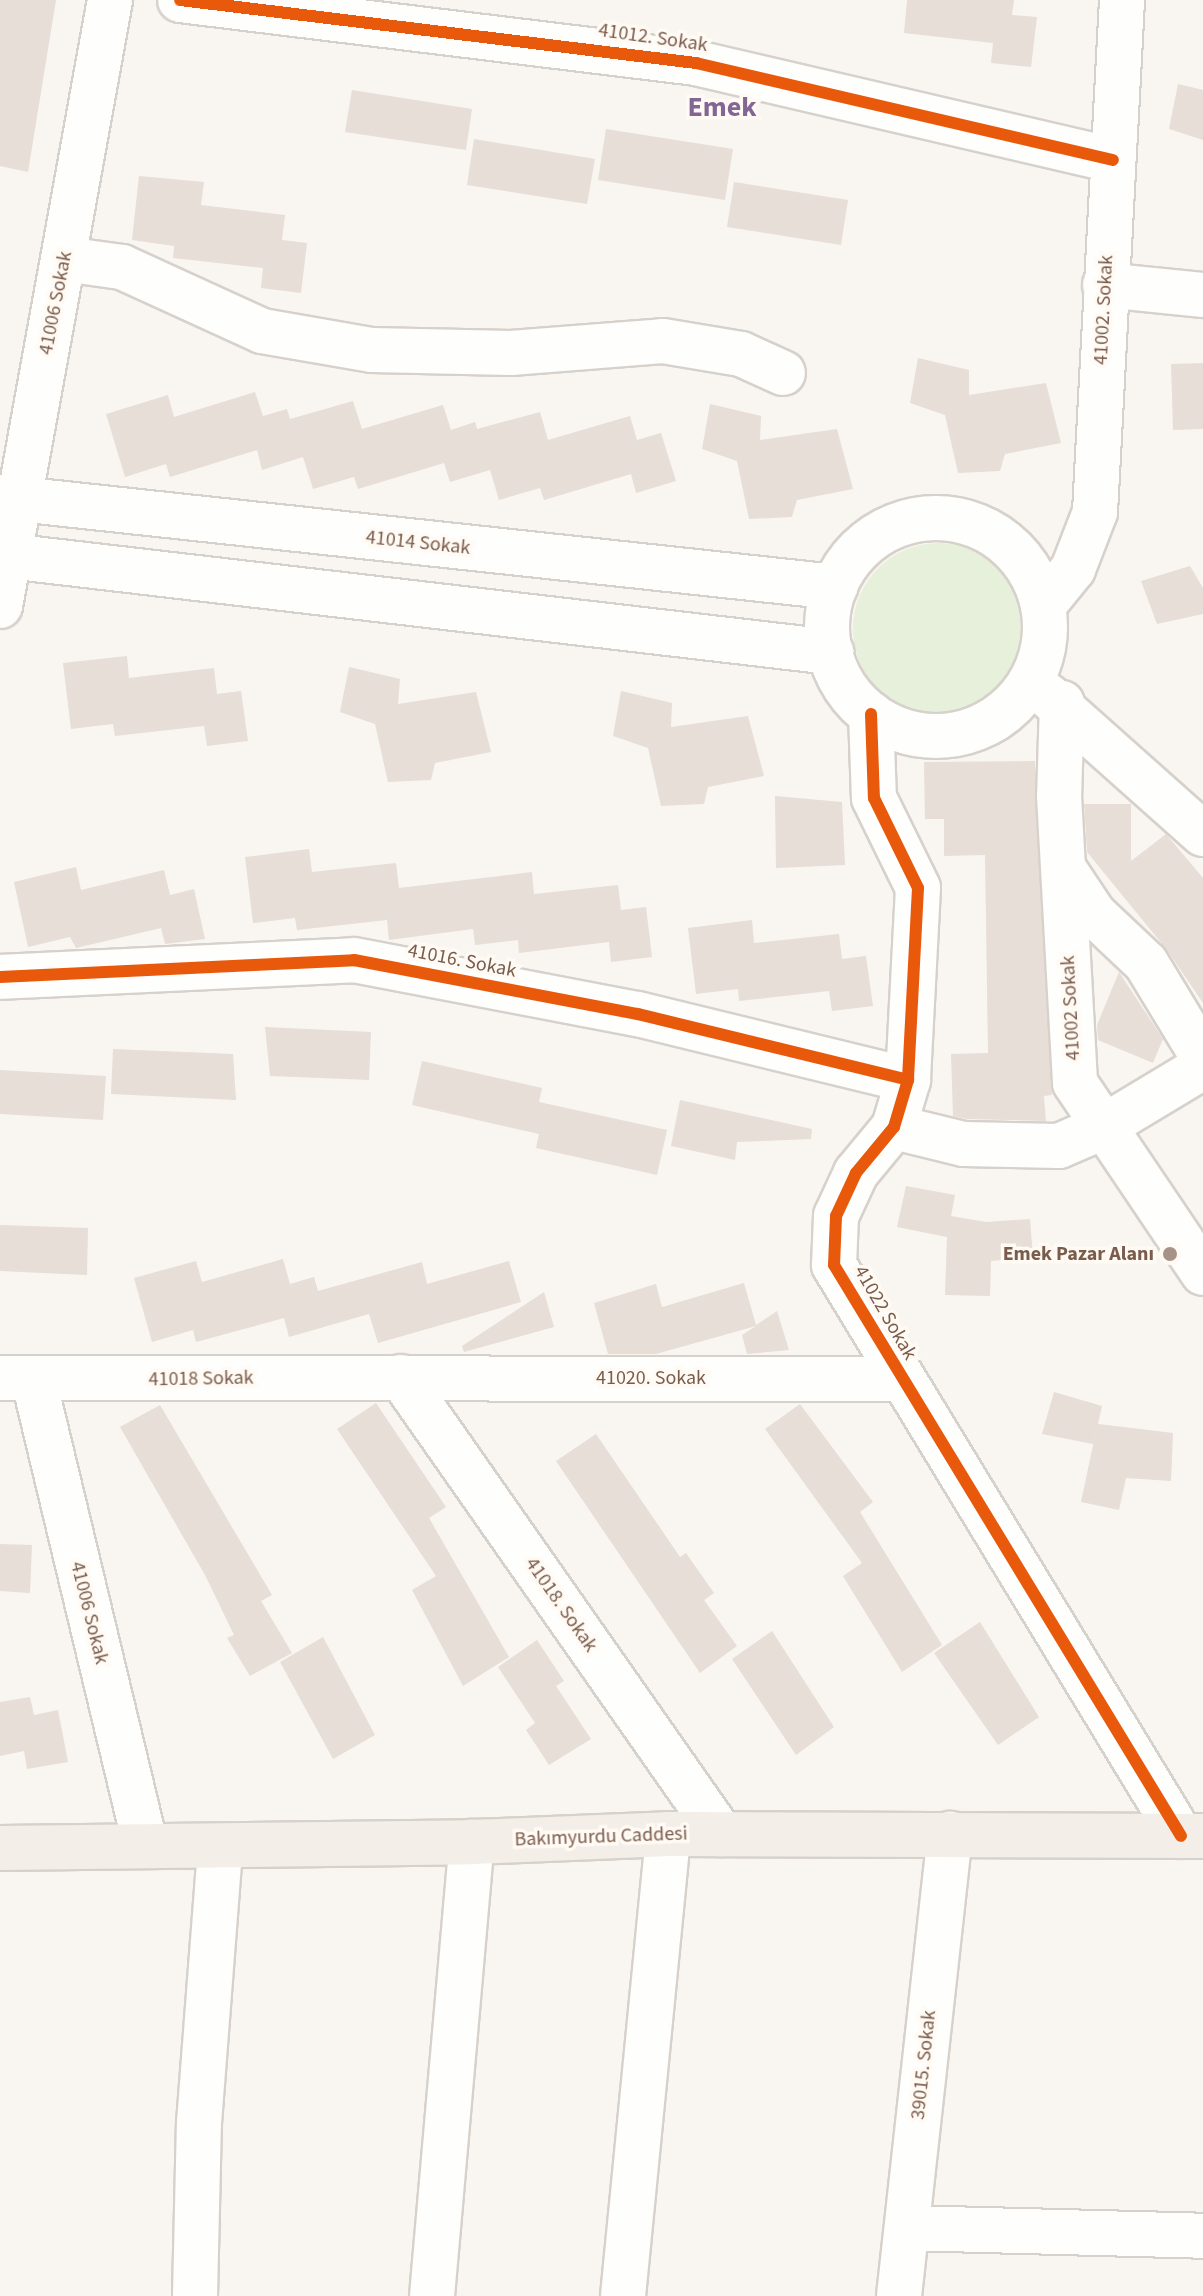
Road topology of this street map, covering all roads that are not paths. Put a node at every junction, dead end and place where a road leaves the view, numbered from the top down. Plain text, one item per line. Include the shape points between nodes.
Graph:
1 (110, 0) edge
2 (180, 0) edge
3 (1122, 0) edge
4 (327, 8) edge
5 (1113, 160) junction
6 (64, 259) junction
7 (1105, 285) junction
8 (1199, 293) edge
9 (783, 373) dead end
10 (9, 499) edge
11 (4, 556) edge
12 (835, 587) junction
13 (0, 606) edge
14 (1043, 606) junction
15 (831, 652) junction
16 (1045, 693) junction
17 (871, 714) junction
18 (1203, 834) edge
19 (1063, 867) junction
20 (0, 977) edge
21 (1203, 1057) edge
22 (1203, 1067) edge
23 (908, 1080) junction
24 (894, 1127) junction
25 (1103, 1127) junction
26 (1203, 1273) edge
27 (401, 1377) junction
28 (17, 1379) edge
29 (900, 1379) junction
30 (668, 1834) junction
31 (721, 1834) junction
32 (950, 1834) junction
33 (1192, 1836) edge
34 (472, 1842) junction
35 (145, 1845) junction
36 (220, 1847) junction
37 (0, 1848) edge
38 (907, 2228) junction
39 (1203, 2236) edge
40 (195, 2296) edge
41 (432, 2296) edge
42 (623, 2296) edge
43 (899, 2296) edge

1 - 6 street, 41006 Sokak
2 - 4 street, 41012. Sokak
3 - 5 street, 41002. Sokak
4 - 5 street, 41012. Sokak via 696,63
5 - 7 street, 41002. Sokak
6 - 9 street via 122,267 262,331 372,350 511,353 663,341 741,354
6 - 10 street, 41006 Sokak
7 - 8 street
7 - 14 street, 41002. Sokak via 1095,512 1073,569
10 - 11 street, 41006 Sokak
10 - 12 street, 41014 Sokak
11 - 13 street, 41006 Sokak
11 - 15 street
12 - 14 street via 856,551 887,529 921,518 959,520 1005,543 1030,571
12 - 15 street via 825,629
14 - 16 street
15 - 17 street via 837,678
16 - 17 street via 1013,705 981,727 934,737 896,730
16 - 18 street
16 - 19 street, 41002 Sokak
17 - 23 street, 41022 Sokak via 874,798 918,888
19 - 21 street via 1094,914 1146,963
19 - 25 street, 41002 Sokak via 1075,1083
20 - 23 street, 41016. Sokak via 354,960 638,1014
22 - 25 street
23 - 24 street, 41022 Sokak
24 - 25 street via 964,1144 1059,1146
24 - 29 street, 41022 Sokak via 856,1173 836,1216 834,1265
25 - 26 street, 41002 Sokak
27 - 28 street, 41018 Sokak
27 - 29 street, 41020. Sokak
27 - 31 street, 41018. Sokak
28 - 35 street, 41006 Sokak
29 - 33 street, 41022 Sokak
30 - 31 main road, Bakımyurdu Caddesi
30 - 34 main road, Bakımyurdu Caddesi
30 - 42 street
31 - 32 main road, Bakımyurdu Caddesi
32 - 33 main road, Bakımyurdu Caddesi
32 - 38 street, 39015. Sokak
34 - 36 main road, Bakımyurdu Caddesi
34 - 41 street
35 - 36 main road, Bakımyurdu Caddesi
35 - 37 main road, Bakımyurdu Caddesi
36 - 40 street via 199,2123
38 - 39 street
38 - 43 street, 39015. Sokak

